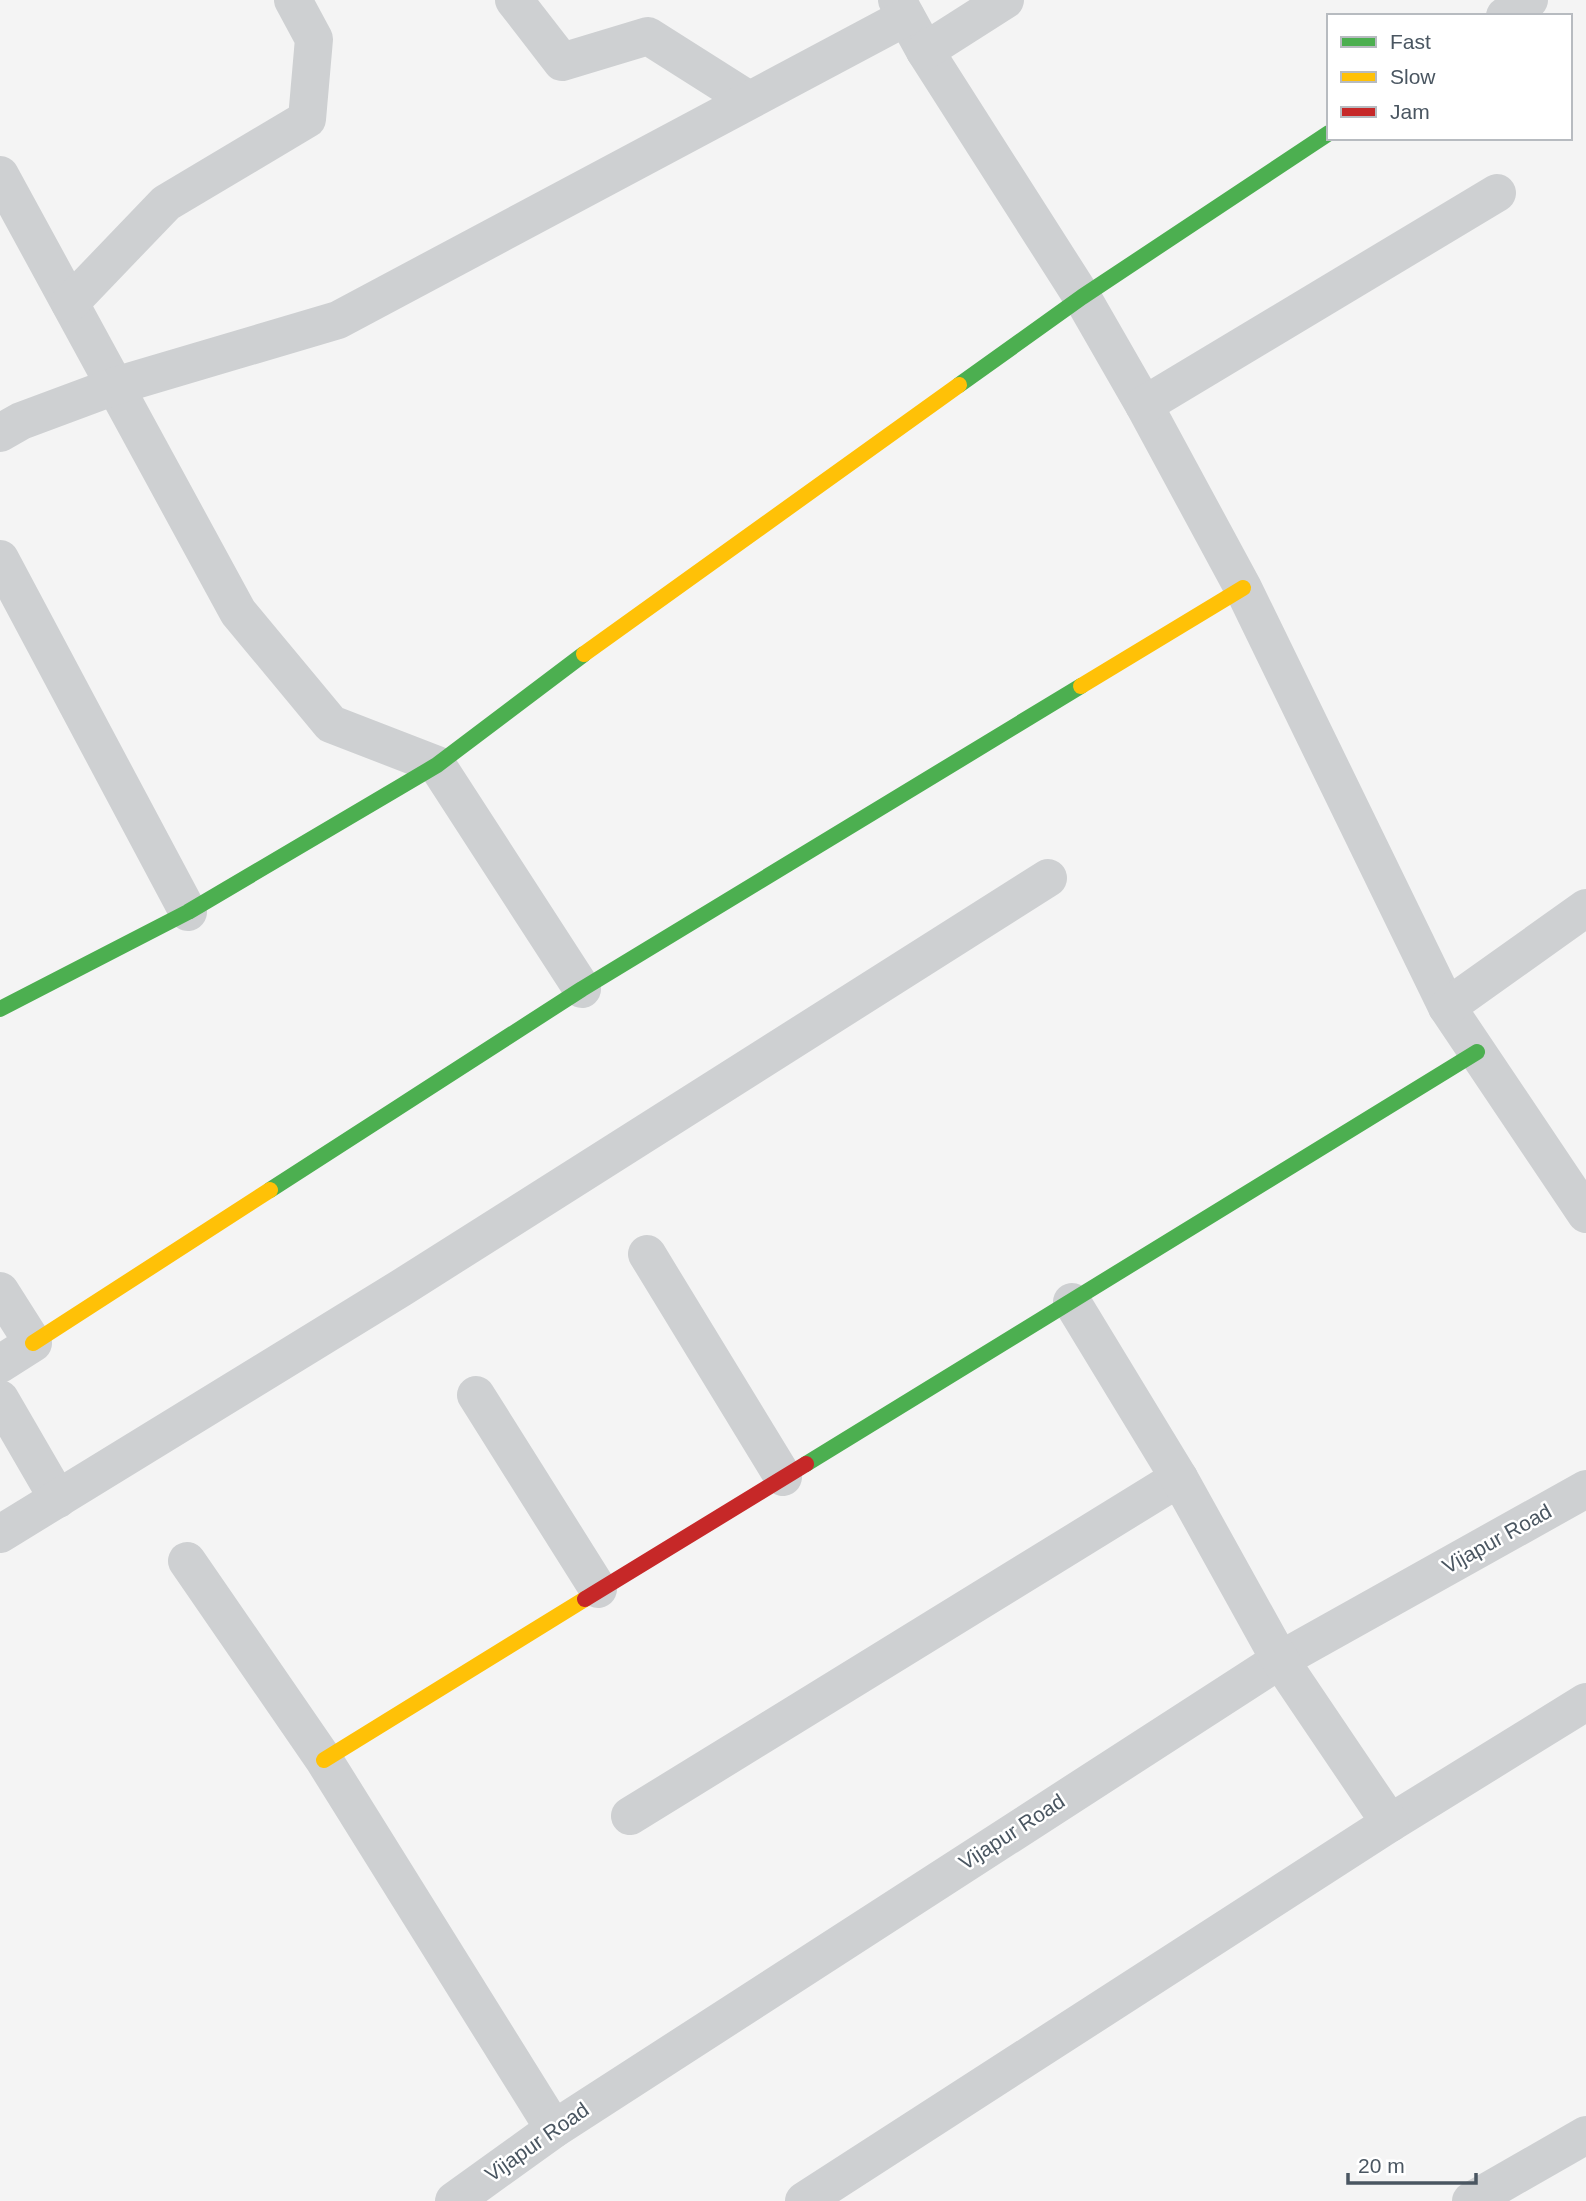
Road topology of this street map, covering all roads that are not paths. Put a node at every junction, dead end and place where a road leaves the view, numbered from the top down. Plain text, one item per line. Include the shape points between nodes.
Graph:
1 (293, 0) edge
2 (514, 0) edge
3 (1004, 0) edge
4 (1529, 0) edge
5 (902, 8) edge
6 (1508, 14) edge
7 (925, 51) junction
8 (749, 100) junction
9 (1327, 134) edge
10 (0, 175) edge
11 (1497, 192) dead end
12 (1082, 297) junction
13 (70, 303) junction
14 (115, 386) junction
15 (1144, 405) junction
16 (0, 433) edge
17 (0, 559) edge
18 (1243, 588) junction
19 (437, 765) junction
20 (1048, 878) dead end
21 (1586, 908) edge
22 (188, 912) junction
23 (582, 989) junction
24 (1447, 1007) junction
25 (0, 1009) edge
26 (1477, 1052) junction
27 (1586, 1214) edge
28 (646, 1254) dead end
29 (0, 1291) edge
30 (1072, 1302) junction
31 (33, 1343) junction
32 (0, 1364) edge
33 (476, 1395) dead end
34 (0, 1399) edge
35 (783, 1476) junction
36 (1178, 1478) junction
37 (1586, 1489) edge
38 (58, 1499) junction
39 (0, 1534) edge
40 (187, 1561) dead end
41 (598, 1589) junction
42 (1280, 1660) junction
43 (1586, 1702) edge
44 (324, 1760) junction
45 (630, 1816) dead end
46 (1390, 1823) junction
47 (554, 2129) junction
48 (1586, 2135) edge
49 (454, 2201) edge
50 (804, 2201) edge
51 (1471, 2201) edge

1 - 13 street via 314,39 307,119 166,203
2 - 8 street via 562,62 648,36
3 - 7 street
4 - 6 street
5 - 7 street
5 - 8 street
7 - 12 street
8 - 14 street via 338,320
9 - 12 street
10 - 13 street
11 - 15 street
12 - 15 street
12 - 19 street
13 - 14 street
14 - 16 street
14 - 19 street via 238,612 331,724
15 - 18 street
17 - 22 street
18 - 23 street
18 - 24 street
19 - 22 street
19 - 23 street
20 - 38 street via 401,1288
21 - 24 street
22 - 25 street
23 - 31 street
24 - 26 street
26 - 27 street
26 - 30 street
28 - 35 street
29 - 31 street
30 - 35 street
30 - 36 street
31 - 32 street
33 - 41 street
34 - 38 street
35 - 41 street
36 - 42 street
36 - 45 street
37 - 42 street, Vijapur Road
38 - 39 street
40 - 44 street
41 - 44 street
42 - 46 street
42 - 47 street, Vijapur Road
43 - 46 street
44 - 47 street
46 - 50 street
47 - 49 street, Vijapur Road
48 - 51 street

